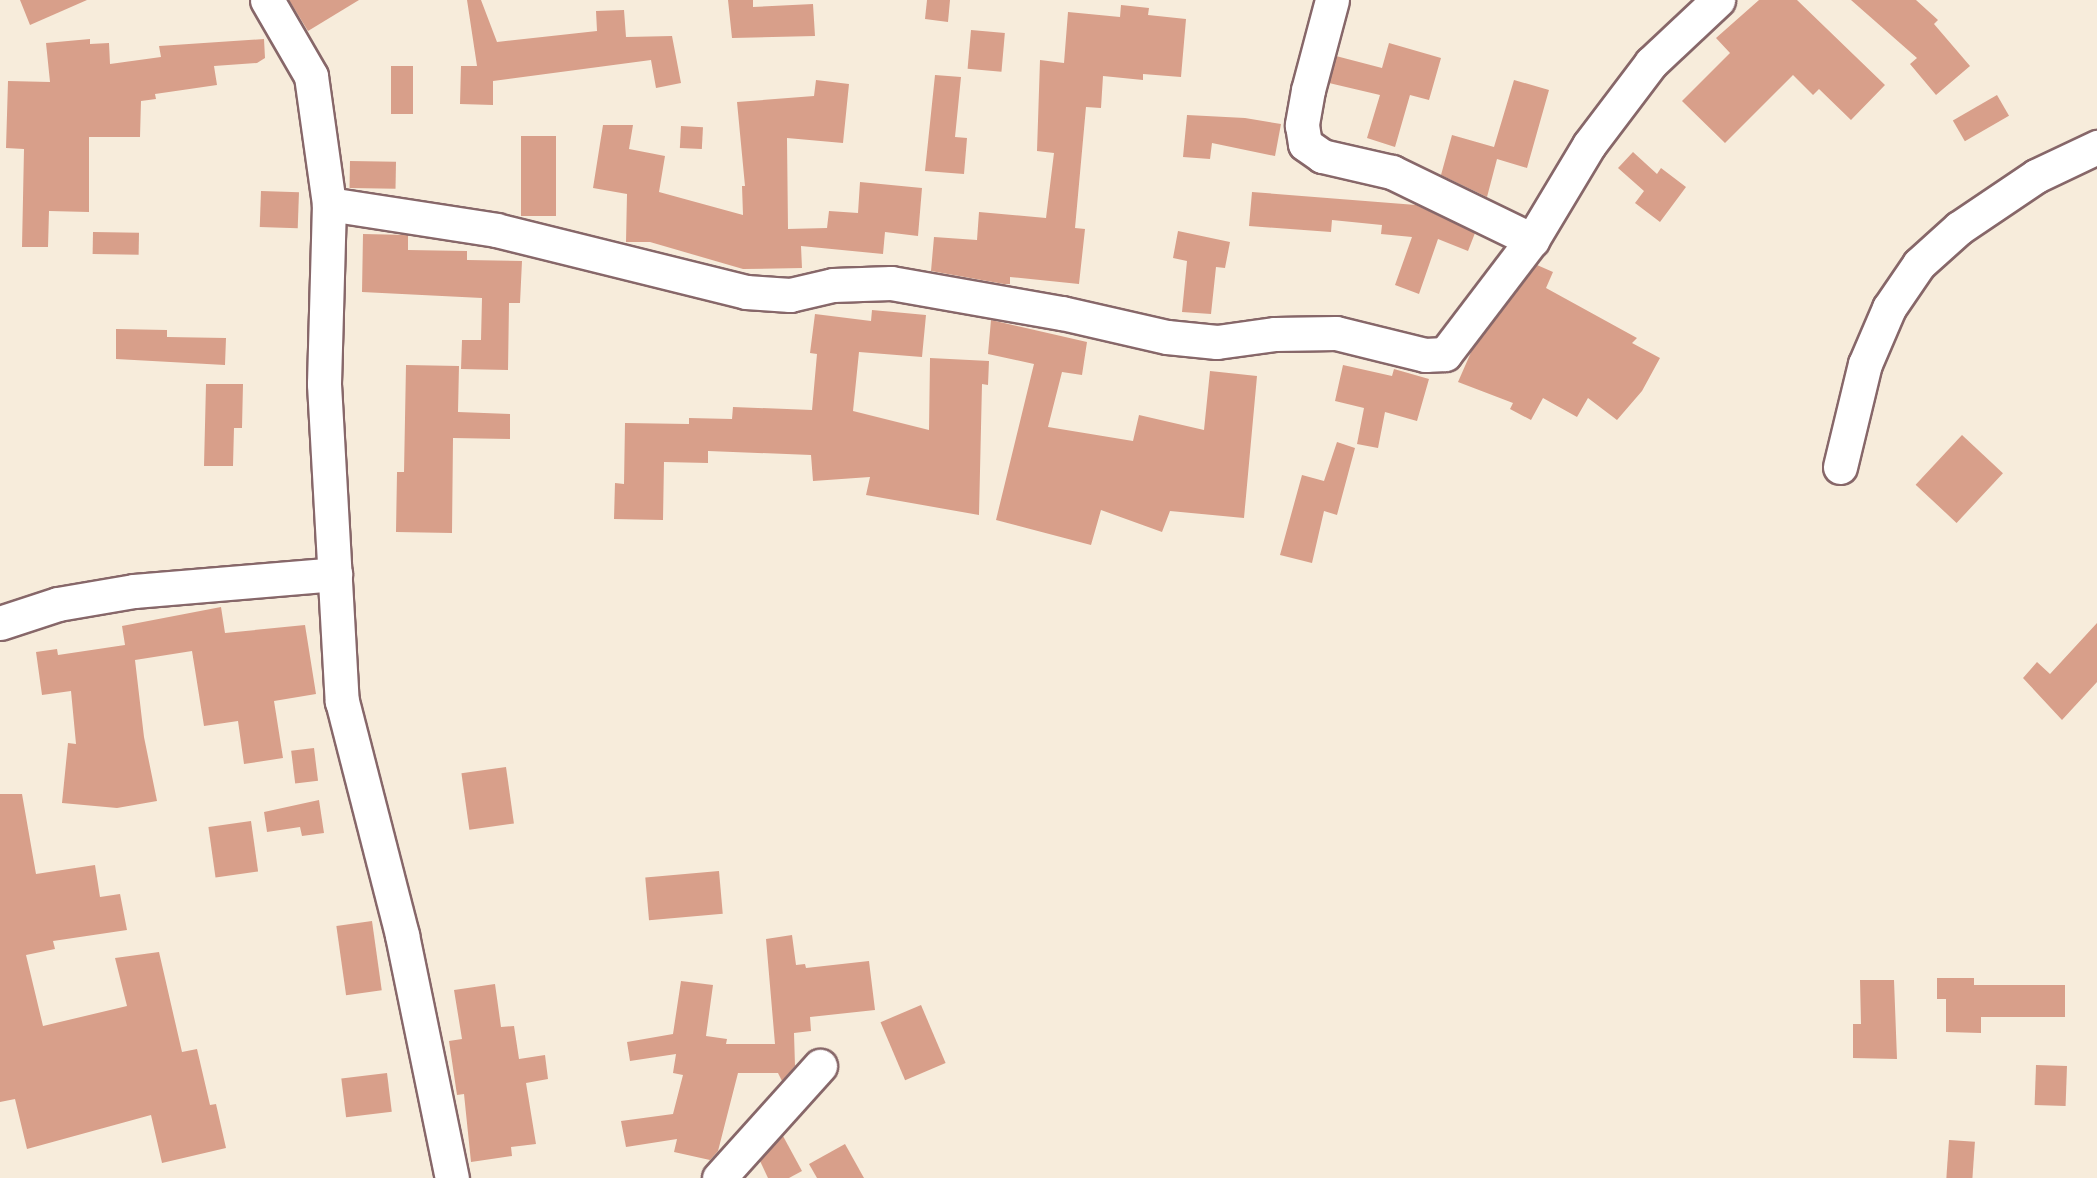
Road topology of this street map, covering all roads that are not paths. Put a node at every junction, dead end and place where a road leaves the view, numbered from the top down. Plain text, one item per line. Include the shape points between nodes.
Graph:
1 (267, 0) edge
2 (1332, 0) edge
3 (1718, 0) edge
4 (2097, 147) edge
5 (329, 204) junction
6 (1532, 240) junction
7 (1840, 467) dead end
8 (335, 574) junction
9 (0, 623) edge
10 (820, 1066) dead end
11 (452, 1178) edge
12 (719, 1178) edge

1 - 5 street via 311,76
2 - 6 street via 1308,90 1302,125 1305,144 1322,156 1392,172
3 - 6 street via 1651,63 1589,145
4 - 7 street via 2036,176 1959,228 1919,264 1889,308 1865,364
5 - 6 street via 496,230 746,292 790,295 833,285 891,283 1062,313 1167,337 1217,342 1275,334 1336,333 1425,355 1445,354
5 - 8 street via 324,384
8 - 9 street via 134,591 58,604
8 - 11 street via 342,700 402,935
10 - 12 street

